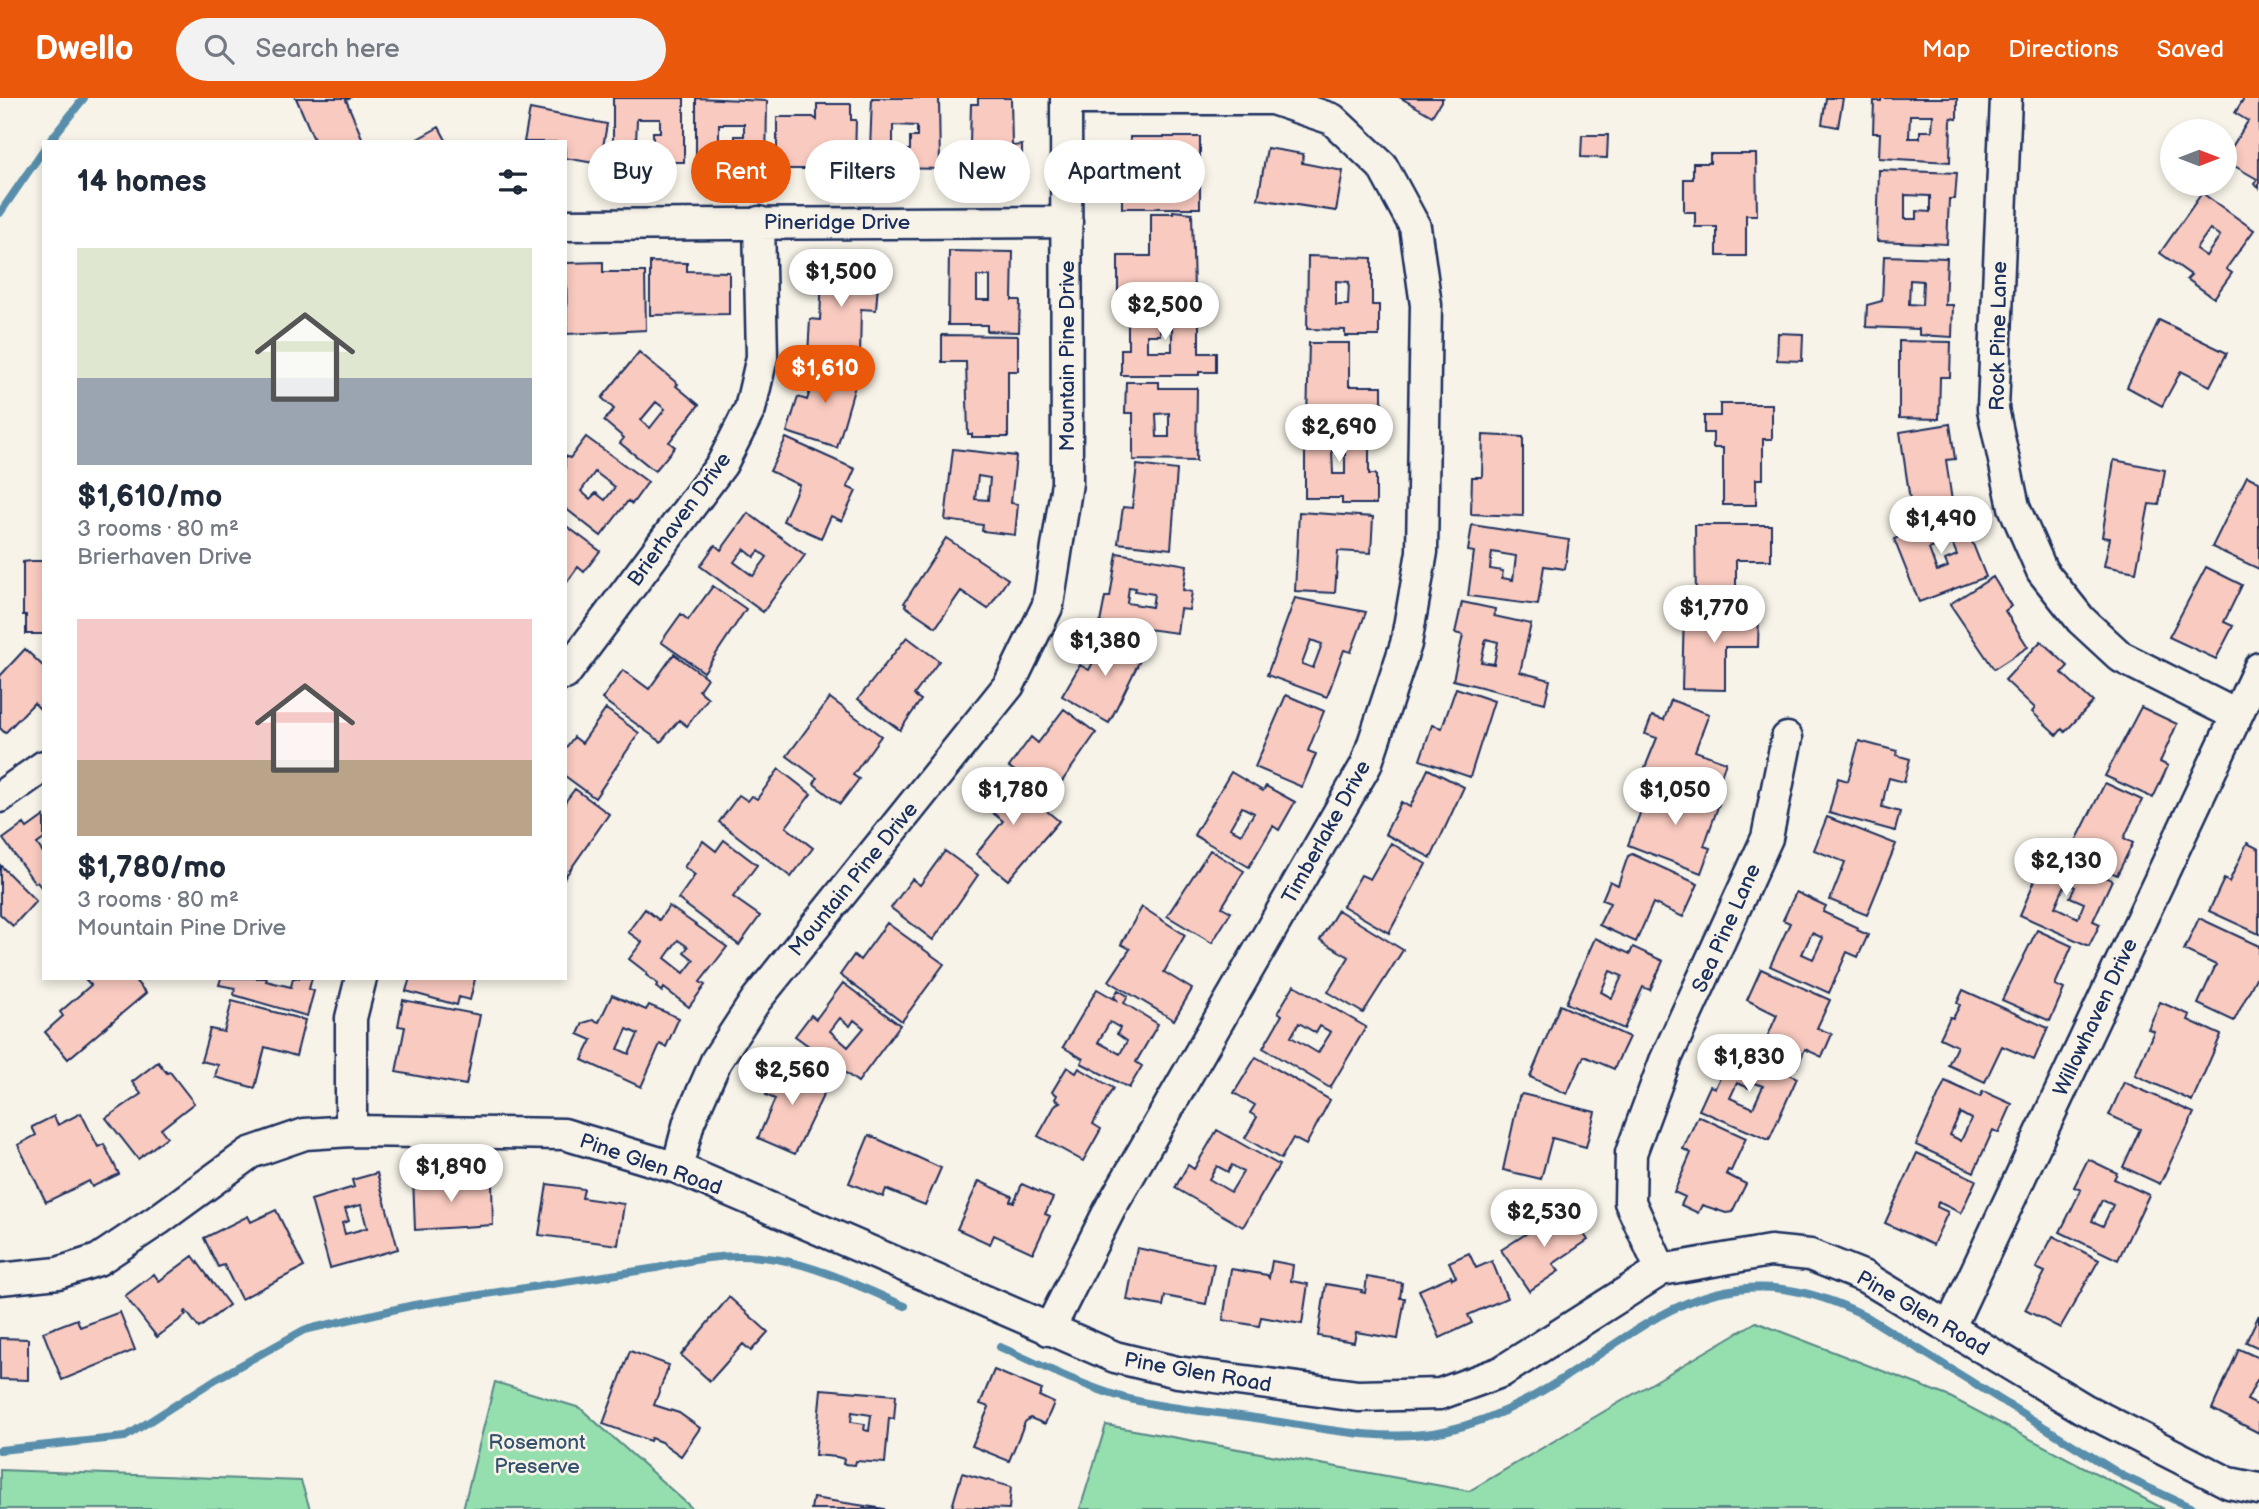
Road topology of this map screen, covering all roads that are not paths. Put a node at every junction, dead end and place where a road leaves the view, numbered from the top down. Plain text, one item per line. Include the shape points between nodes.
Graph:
1 (1066, 98) edge
2 (2006, 98) edge
3 (759, 222) junction
4 (1066, 222) junction
5 (567, 225) edge
6 (2259, 668) edge
7 (567, 671) edge
8 (2236, 715) junction
9 (1787, 738) dead end
10 (42, 767) edge
11 (0, 797) edge
12 (360, 980) edge
13 (351, 1132) junction
14 (677, 1168) junction
15 (1661, 1270) junction
16 (0, 1279) edge
17 (1950, 1327) junction
18 (1049, 1330) junction
19 (2259, 1489) edge

1 - 4 street, Mountain Pine Drive
1 - 18 street, Timberlake Drive via 1272,99 1332,119 1382,166 1415,226 1426,319 1422,552 1406,644 1366,765 1111,1208
2 - 8 street, Rock Pine Lane via 1993,409 2014,507 2042,571 2081,620 2120,657
3 - 4 street, Pineridge Drive
3 - 5 street, Pineridge Drive
3 - 7 street, Brierhaven Drive via 762,357 750,409 722,464
4 - 14 street, Mountain Pine Drive via 1066,482 1048,605 1009,685 756,1000 716,1061 689,1122
6 - 8 street, Willowhaven Drive
8 - 17 street, Willowhaven Drive
9 - 15 street, Sea Pine Lane via 1767,838 1665,1061 1631,1153 1630,1202
10 - 11 street
12 - 13 street via 351,1018
13 - 14 street, Pine Glen Road via 564,1134
13 - 16 street, Pine Glen Road via 305,1134 250,1153 98,1260 58,1273
14 - 18 street, Pine Glen Road
15 - 17 street, Pine Glen Road via 1770,1251 1810,1255 1866,1277
15 - 18 street, Pine Glen Road via 1502,1372 1440,1394 1359,1396 1177,1372 1115,1357
17 - 19 street, Pine Glen Road via 2084,1409 2229,1483

